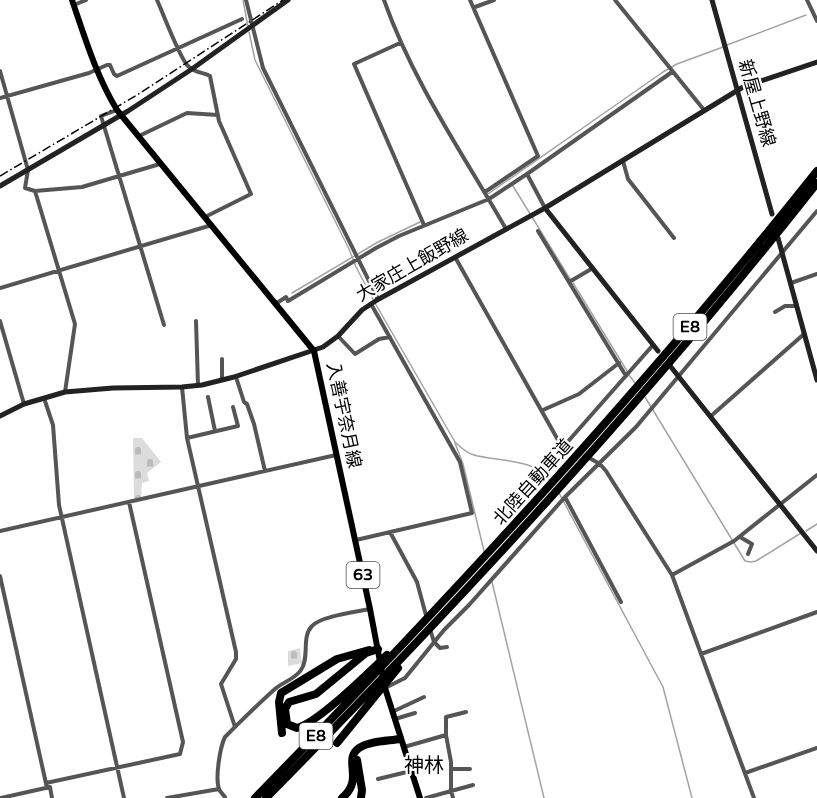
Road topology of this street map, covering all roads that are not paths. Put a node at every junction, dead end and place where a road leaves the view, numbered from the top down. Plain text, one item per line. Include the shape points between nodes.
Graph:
1 (86, 0) edge
2 (157, 0) edge
3 (246, 0) edge
4 (288, 0) edge
5 (384, 0) edge
6 (470, 0) edge
7 (494, 0) edge
8 (615, 0) edge
9 (712, 0) edge
10 (807, 0) edge
11 (73, 3) edge
12 (475, 7) junction
13 (242, 19) dead end
14 (817, 21) edge
15 (251, 27) junction
16 (400, 43) junction
17 (179, 49) junction
18 (817, 62) edge
19 (192, 69) junction
20 (96, 70) junction
21 (0, 71) edge
22 (672, 72) junction
23 (738, 90) junction
24 (7, 96) junction
25 (0, 99) edge
26 (704, 110) junction
27 (119, 112) junction
28 (218, 115) junction
29 (103, 124) junction
30 (139, 136) junction
31 (622, 160) junction
32 (161, 164) junction
33 (28, 170) junction
34 (817, 171) edge
35 (526, 174) junction
36 (118, 176) junction
37 (817, 183) edge
38 (0, 186) edge
39 (35, 191) junction
40 (485, 192) junction
41 (489, 199) junction
42 (545, 208) junction
43 (817, 211) edge
44 (772, 214) dead end
45 (205, 217) junction
46 (212, 225) junction
47 (424, 225) junction
48 (506, 230) junction
49 (538, 231) dead end
50 (674, 238) dead end
51 (778, 238) dead end
52 (139, 247) junction
53 (782, 253) junction
54 (455, 257) junction
55 (358, 260) junction
56 (593, 268) junction
57 (59, 270) junction
58 (817, 274) edge
59 (569, 282) junction
60 (791, 283) junction
61 (0, 288) edge
62 (378, 299) junction
63 (277, 303) junction
64 (371, 304) junction
65 (797, 306) junction
66 (775, 312) dead end
67 (0, 321) edge
68 (195, 321) dead end
69 (164, 325) dead end
70 (804, 334) junction
71 (338, 336) junction
72 (390, 337) junction
73 (653, 345) junction
74 (314, 351) junction
75 (658, 351) dead end
76 (222, 359) dead end
77 (619, 363) junction
78 (671, 367) dead end
79 (626, 376) junction
80 (236, 377) junction
81 (678, 377) junction
82 (222, 380) junction
83 (817, 380) edge
84 (198, 385) junction
85 (182, 387) junction
86 (65, 392) junction
87 (208, 397) dead end
88 (44, 398) junction
89 (24, 404) junction
90 (234, 407) dead end
91 (543, 411) junction
92 (0, 416) edge
93 (711, 416) junction
94 (215, 431) junction
95 (187, 438) junction
96 (338, 454) junction
97 (591, 459) tunnel mouth
98 (600, 464) junction
99 (265, 471) junction
100 (817, 475) edge
101 (559, 481) junction
102 (198, 486) junction
103 (566, 497) junction
104 (129, 502) junction
105 (781, 506) junction
106 (62, 517) junction
107 (0, 531) edge
108 (390, 531) junction
109 (740, 537) junction
110 (356, 540) junction
111 (817, 551) edge
112 (748, 554) dead end
113 (672, 575) junction
114 (0, 576) edge
115 (621, 602) dead end
116 (370, 609) junction
117 (817, 612) edge
118 (437, 614) junction
119 (434, 642) junction
120 (447, 647) dead end
121 (378, 649) junction
122 (701, 654) junction
123 (379, 680) junction
124 (424, 697) dead end
125 (466, 712) dead end
126 (415, 713) dead end
127 (393, 716) junction
128 (235, 727) junction
129 (279, 731) dead end
130 (446, 735) junction
131 (400, 739) junction
132 (338, 743) dead end
133 (403, 747) junction
134 (817, 748) edge
135 (118, 768) junction
136 (451, 769) junction
137 (470, 769) dead end
138 (411, 771) junction
139 (745, 773) junction
140 (378, 779) dead end
141 (473, 784) dead end
142 (47, 785) junction
143 (219, 789) junction
144 (451, 790) junction
145 (225, 797) edge
146 (1, 798) edge
147 (52, 798) edge
148 (124, 798) edge
149 (167, 798) edge
150 (255, 798) edge
151 (266, 798) edge
152 (342, 798) edge
153 (361, 798) edge
154 (420, 798) edge
155 (426, 798) edge
156 (453, 798) edge
157 (754, 798) edge

1 - 11 street
2 - 17 street
3 - 15 street
4 - 15 main road
5 - 16 street
6 - 12 street
7 - 12 street
8 - 22 street
9 - 23 main road, 新屋上野線
10 - 14 street
11 - 20 main road, 入善宇奈月線 / 63
12 - 40 street via 538,156
13 - 17 street
15 - 19 main road
15 - 55 street via 263,68
16 - 40 street
16 - 47 street via 354,64
17 - 19 street
17 - 20 street via 117,75 110,65
18 - 23 main road, 大家庄上飯野線
19 - 27 main road
19 - 28 street via 210,76
20 - 24 street
20 - 27 main road, 入善宇奈月線 / 63
21 - 24 street
22 - 26 street
22 - 35 street
23 - 26 main road, 大家庄上飯野線
23 - 44 main road, 新屋上野線
24 - 25 street
24 - 33 street
26 - 31 main road, 大家庄上飯野線
27 - 29 main road
27 - 30 main road, 入善宇奈月線 / 63
28 - 30 street via 187,113
28 - 45 street via 251,194
29 - 33 main road
29 - 36 street
30 - 32 main road, 入善宇奈月線 / 63
31 - 42 main road, 大家庄上飯野線
31 - 50 street via 628,179
32 - 36 street
32 - 45 main road, 入善宇奈月線 / 63
33 - 38 main road
33 - 39 street via 25,188
34 - 101 highway, 北陸自動車道 / E8
35 - 41 street
35 - 42 street
36 - 39 street via 82,187
36 - 52 street
37 - 101 highway, 北陸自動車道 / E8 via 717,306
39 - 57 street
40 - 41 street
41 - 47 street
41 - 48 street
42 - 48 main road, 大家庄上飯野線
42 - 56 main road
43 - 53 street
45 - 46 main road, 入善宇奈月線 / 63
46 - 52 street
46 - 63 main road, 入善宇奈月線 / 63
47 - 55 street
48 - 54 main road, 大家庄上飯野線
49 - 59 street
51 - 53 main road
52 - 57 street
52 - 69 street
53 - 60 main road
53 - 81 street
54 - 62 main road, 大家庄上飯野線
54 - 91 street
55 - 62 street
55 - 63 street via 288,301 286,297
56 - 59 street
56 - 73 main road
57 - 61 street
57 - 86 street via 75,324
58 - 60 street
59 - 77 street
60 - 65 main road
62 - 64 main road, 大家庄上飯野線
63 - 74 main road, 入善宇奈月線 / 63
64 - 71 main road, 大家庄上飯野線
64 - 72 street
65 - 66 street via 785,306
65 - 70 main road
67 - 89 street
68 - 84 street
70 - 83 main road
70 - 93 street
71 - 72 street via 355,354 379,339
71 - 74 main road, 大家庄上飯野線
72 - 108 street via 460,462 472,513
73 - 75 main road
73 - 79 street
74 - 80 main road, 大家庄上飯野線
74 - 96 main road, 入善宇奈月線 / 63
76 - 82 street
77 - 79 street
77 - 91 street via 579,394
78 - 81 main road
79 - 91 street via 564,446
80 - 82 main road, 大家庄上飯野線
80 - 99 street via 254,424
81 - 93 main road
81 - 98 street
82 - 84 main road, 大家庄上飯野線
84 - 85 main road, 大家庄上飯野線
85 - 86 main road, 大家庄上飯野線
85 - 95 street
86 - 88 main road, 大家庄上飯野線
87 - 94 street
88 - 89 main road, 大家庄上飯野線
88 - 106 street via 53,425
89 - 92 main road, 大家庄上飯野線
90 - 94 street via 238,426
93 - 105 main road
94 - 95 street
95 - 102 street
96 - 99 street
96 - 110 main road, 入善宇奈月線 / 63
97 - 98 street
98 - 103 street
98 - 113 street
99 - 102 street
100 - 105 street
101 - 118 highway, 北陸自動車道 / E8
102 - 104 street
102 - 128 street via 236,652 221,684
103 - 115 street
103 - 119 street
104 - 106 street
104 - 135 street via 183,742 180,754
105 - 109 street
105 - 111 main road
106 - 107 street
106 - 135 street
108 - 110 street
108 - 119 street via 417,582
109 - 112 street via 752,544
109 - 113 street
110 - 116 main road, 入善宇奈月線 / 63
113 - 122 street
114 - 142 street
116 - 121 main road, 入善宇奈月線 / 63
116 - 128 street via 311,626 302,669
117 - 122 street
118 - 123 highway, 北陸自動車道 / E8
118 - 123 highway
119 - 120 street via 440,648
119 - 123 street via 405,678
121 - 123 main road, 入善宇奈月線 / 63
121 - 123 highway via 366,653 316,694 289,702 285,710 287,724 297,728 305,725
121 - 129 highway via 337,659 286,688 279,697
122 - 139 street
123 - 127 main road, 入善宇奈月線 / 63
123 - 132 highway
123 - 150 highway, 北陸自動車道 / E8
123 - 151 highway, 北陸自動車道 / E8
124 - 127 street
125 - 130 street via 446,717
126 - 127 street
127 - 131 main road, 入善宇奈月線 / 63
128 - 143 street via 221,744
130 - 133 street
130 - 136 street
131 - 133 main road, 入善宇奈月線 / 63
131 - 152 highway via 357,750 353,758 353,785
131 - 153 highway via 364,748 358,754
133 - 138 main road, 入善宇奈月線 / 63
134 - 139 street
135 - 142 street
135 - 148 street
136 - 137 street
136 - 144 street
138 - 140 street
138 - 154 main road, 入善宇奈月線 / 63
139 - 157 street
141 - 144 street
142 - 146 street
142 - 147 street
143 - 145 street
143 - 149 street
144 - 155 street
144 - 156 street

